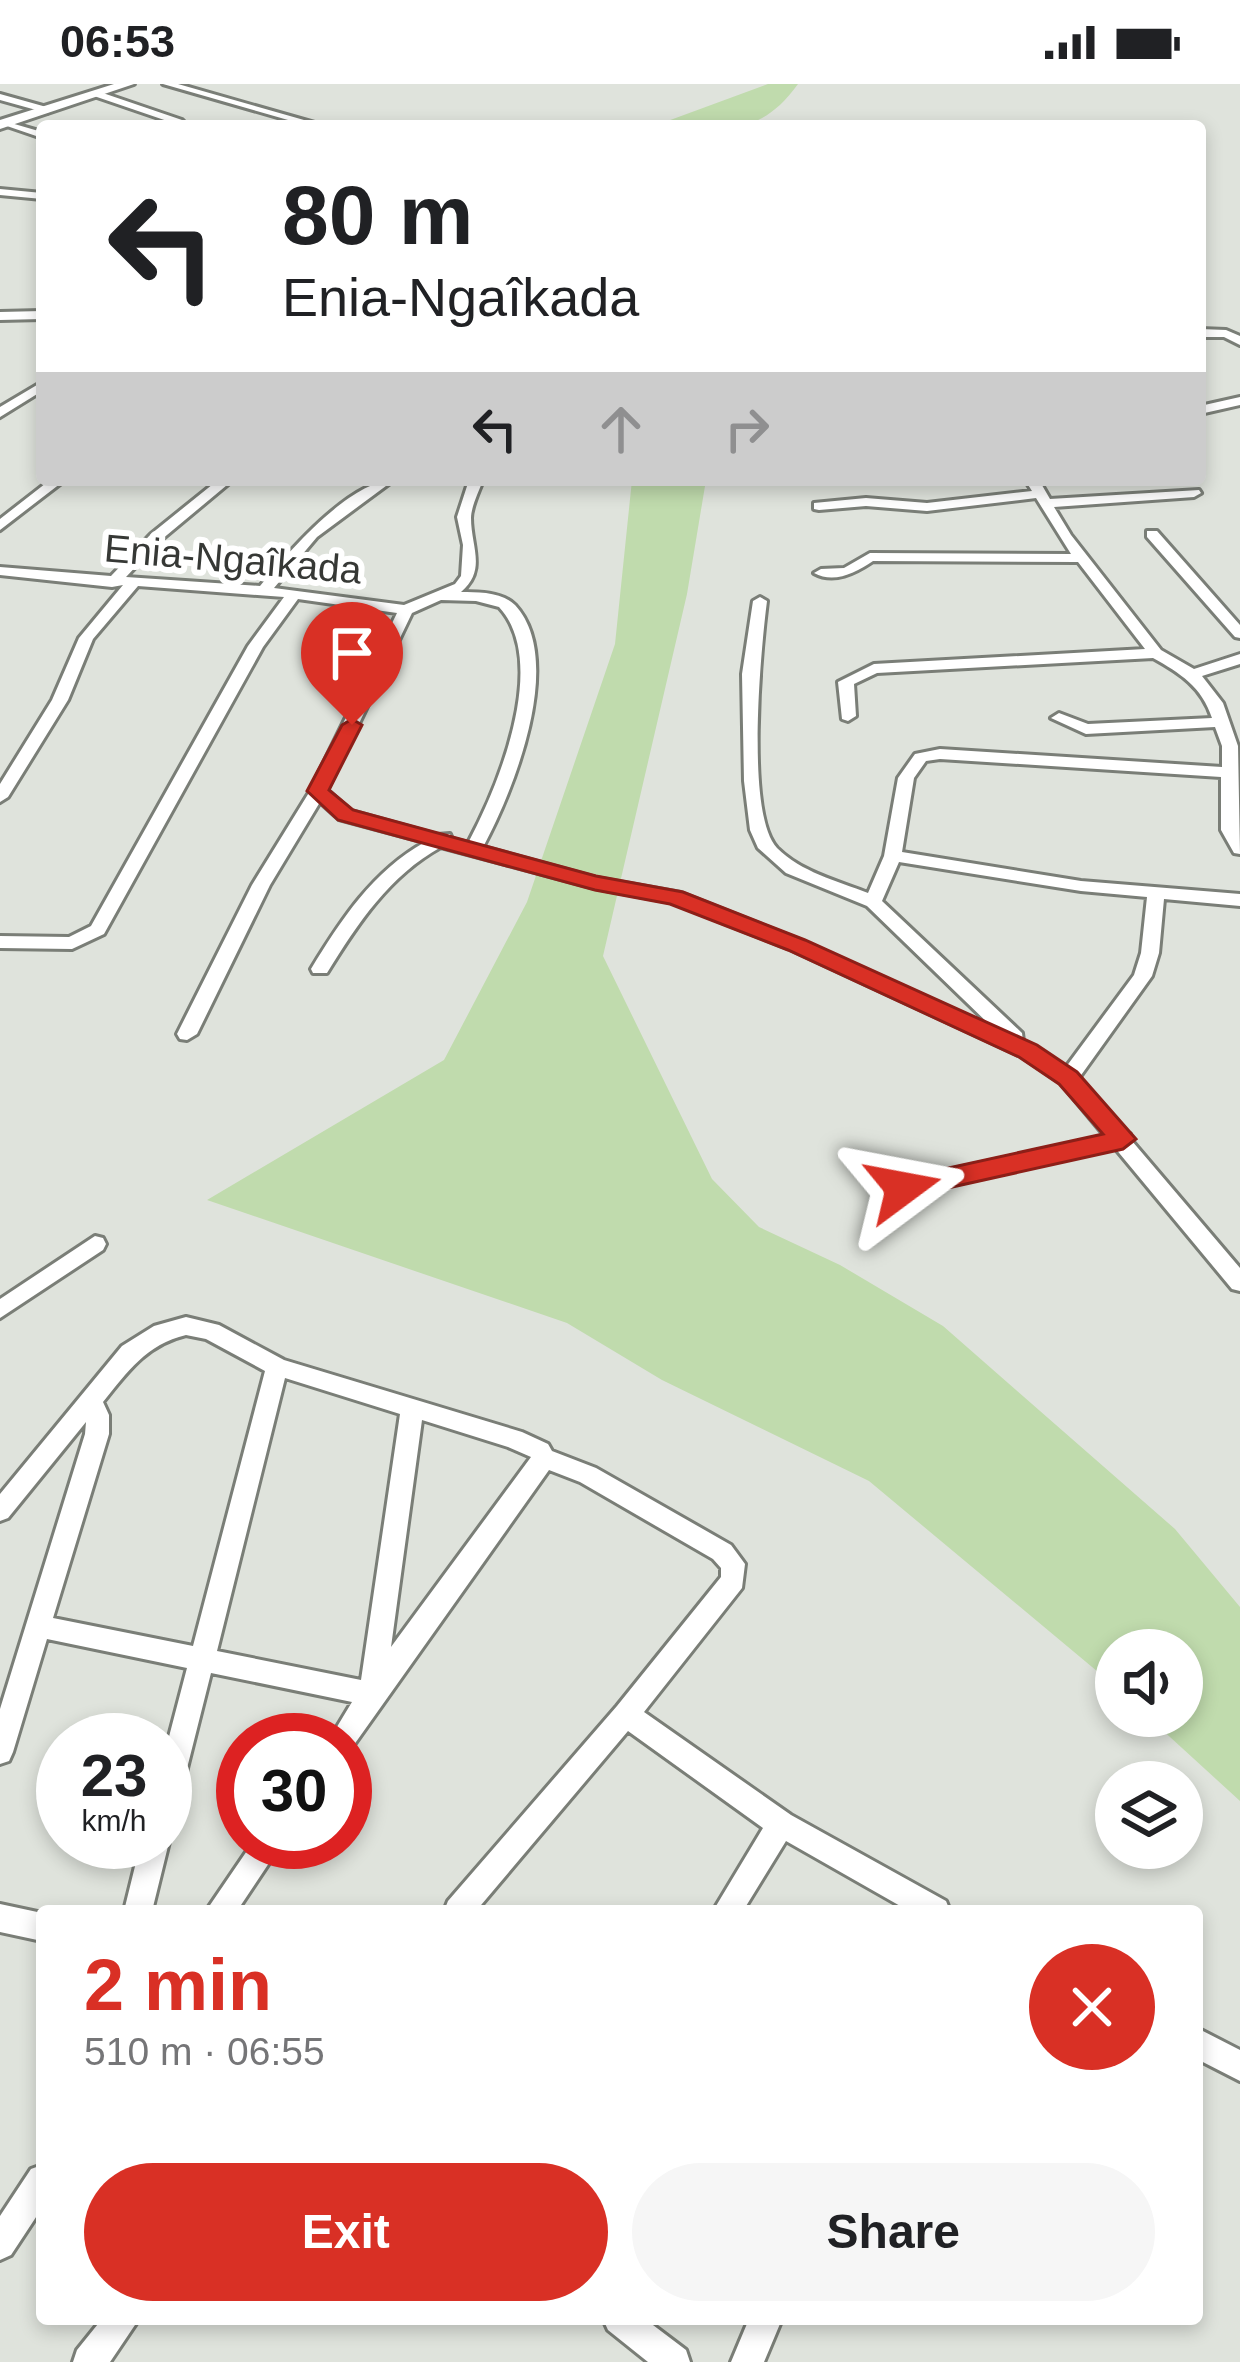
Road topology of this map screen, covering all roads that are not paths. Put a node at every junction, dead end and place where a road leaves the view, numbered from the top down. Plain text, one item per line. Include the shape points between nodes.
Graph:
1 (127, 84) edge
2 (168, 84) edge
3 (98, 94) junction
4 (0, 97) edge
5 (47, 110) junction
6 (173, 120) edge
7 (298, 120) edge
8 (4, 124) edge
9 (36, 133) edge
10 (0, 192) edge
11 (36, 195) edge
12 (36, 315) edge
13 (0, 318) edge
14 (1206, 333) edge
15 (1240, 341) edge
16 (36, 390) edge
17 (1240, 401) edge
18 (1206, 409) edge
19 (0, 413) edge
20 (50, 486) edge
21 (219, 486) edge
22 (380, 486) edge
23 (474, 486) edge
24 (1040, 493) edge
25 (1194, 493) dead end
26 (819, 506) dead end
27 (0, 526) edge
28 (1152, 534) dead end
29 (1082, 558) junction
30 (0, 571) edge
31 (821, 573) dead end
32 (112, 583) junction
33 (133, 583) junction
34 (264, 591) junction
35 (293, 596) junction
36 (438, 596) junction
37 (760, 601) dead end
38 (406, 610) junction
39 (1240, 634) edge
40 (1156, 653) junction
41 (1240, 659) edge
42 (1192, 674) junction
43 (848, 716) dead end
44 (1059, 718) dead end
45 (1224, 722) junction
46 (1234, 773) edge
47 (318, 791) junction
48 (0, 797) edge
49 (444, 838) junction
50 (475, 847) junction
51 (1240, 849) edge
52 (893, 856) junction
53 (1156, 892) junction
54 (1240, 900) edge
55 (873, 902) junction
56 (0, 942) edge
57 (320, 969) dead end
58 (187, 1034) dead end
59 (1028, 1051) junction
60 (1068, 1078) junction
61 (1123, 1139) junction
62 (903, 1188) dead end
63 (95, 1244) dead end
64 (1240, 1283) edge
65 (0, 1310) edge
66 (277, 1367) junction
67 (89, 1398) junction
68 (412, 1411) junction
69 (544, 1459) junction
70 (0, 1511) edge
71 (38, 1626) junction
72 (201, 1660) junction
73 (372, 1694) junction
74 (188, 1713) edge
75 (360, 1713) edge
76 (626, 1714) junction
77 (0, 1752) edge
78 (781, 1824) junction
79 (148, 1869) edge
80 (250, 1869) edge
81 (139, 1905) edge
82 (224, 1905) edge
83 (463, 1905) edge
84 (731, 1905) edge
85 (925, 1905) edge
86 (0, 1918) edge
87 (36, 1926) edge
88 (1203, 2046) edge
89 (1240, 2066) edge
90 (36, 2189) edge
91 (0, 2244) edge
92 (118, 2325) edge
93 (627, 2325) edge
94 (763, 2325) edge
95 (89, 2362) edge
96 (674, 2362) edge
97 (747, 2362) edge

1 - 3 street
2 - 7 street
3 - 5 street
3 - 6 street
4 - 5 street
5 - 8 street
8 - 9 street
10 - 11 street
12 - 13 street
14 - 15 street
16 - 19 street
17 - 18 street
20 - 27 street
21 - 32 street
22 - 34 street via 312,534
23 - 36 street via 464,518 468,576
24 - 25 street
24 - 26 street via 927,506
24 - 29 street
28 - 39 street
29 - 31 street via 870,556 856,568
29 - 40 street
30 - 32 street, Enia-Ngaîkada
32 - 33 street, Enia-Ngaîkada
33 - 34 street, Enia-Ngaîkada
33 - 48 street via 86,638 54,711
34 - 35 street, Enia-Ngaîkada
35 - 38 street, Enia-Ngaîkada
35 - 56 street via 256,646 98,930 72,944
36 - 38 street
36 - 50 street via 510,608 530,662 499,806
37 - 55 street via 750,674 758,830 792,869
38 - 47 street, Enia-Ngaîkada
40 - 42 street
40 - 43 street via 874,669 846,682
41 - 42 street
42 - 45 street
44 - 45 street via 1086,729
45 - 46 street
46 - 51 street via 1228,830
46 - 52 street via 920,757 906,778
47 - 49 street via 345,815
47 - 58 street, Enia-Ngaîkada
49 - 50 street
49 - 57 street via 380,882
50 - 59 street via 675,897
52 - 53 street
52 - 55 street
53 - 54 street
53 - 60 street via 1143,976
55 - 59 street
59 - 60 street
60 - 61 street
61 - 62 street
61 - 64 street
63 - 65 street
66 - 67 street via 212,1331 186,1326 143,1342
66 - 68 street
66 - 72 street
67 - 70 street
67 - 71 street via 97,1434
68 - 69 street via 514,1439
68 - 73 street
69 - 73 street
69 - 76 street via 589,1475 733,1564 733,1580
71 - 72 street
71 - 77 street
72 - 73 street
72 - 74 street
73 - 75 street
76 - 78 street
76 - 83 street
78 - 84 street
78 - 85 street
79 - 81 street
80 - 82 street
86 - 87 street
88 - 89 street
90 - 91 street
92 - 95 street
93 - 96 street
94 - 97 street

